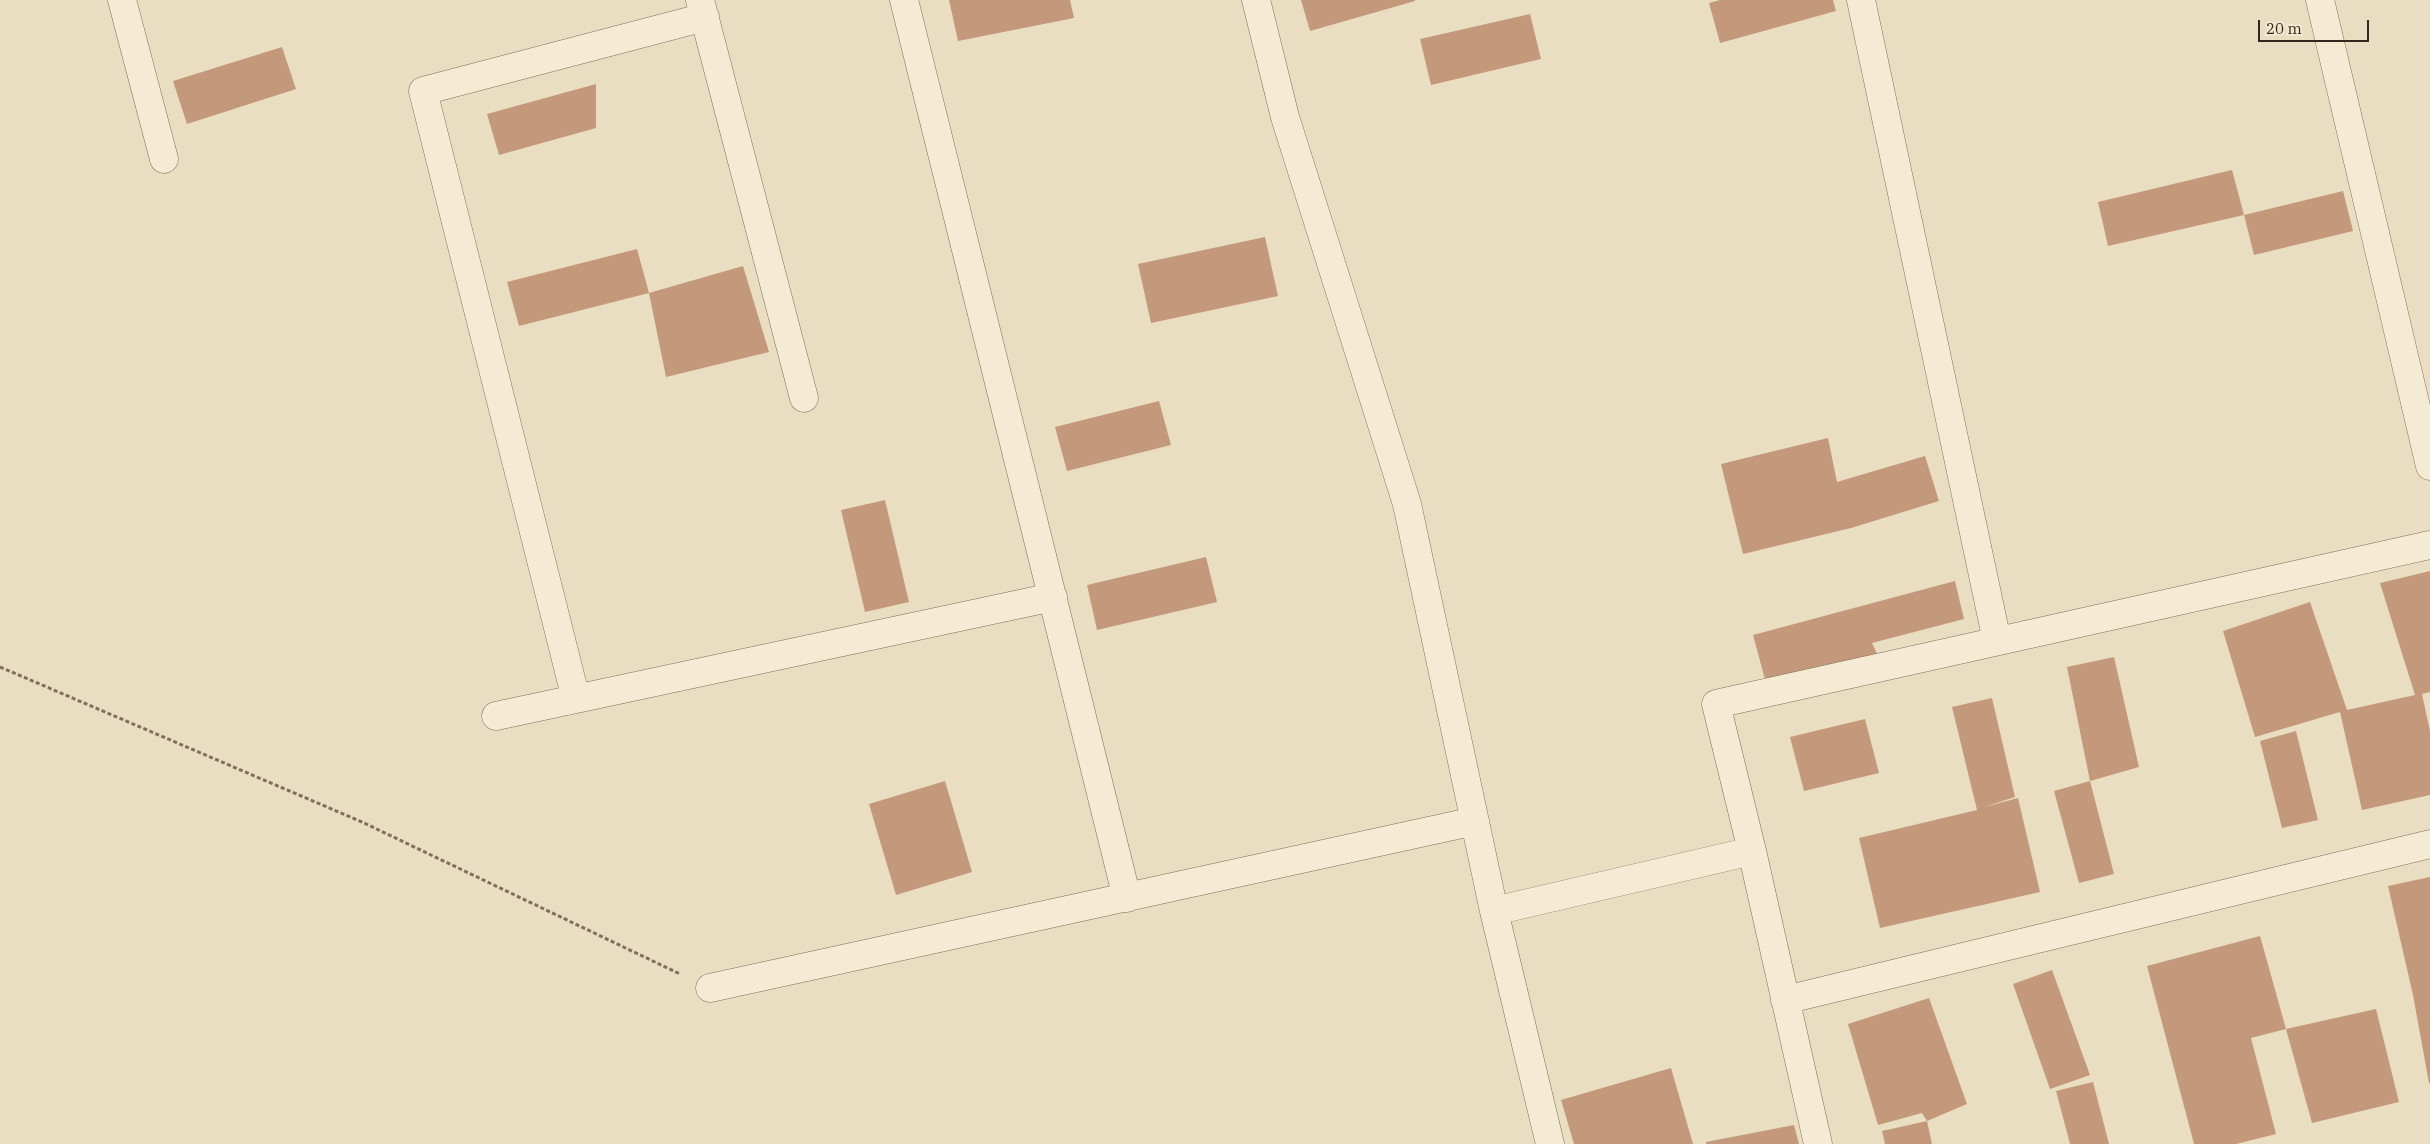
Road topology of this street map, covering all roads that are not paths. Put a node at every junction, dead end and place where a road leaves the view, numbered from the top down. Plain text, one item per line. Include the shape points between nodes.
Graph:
1 (122, 0) edge
2 (904, 0) edge
3 (1256, 0) edge
4 (1861, 0) edge
5 (2320, 0) edge
6 (702, 9) edge
7 (164, 160) dead end
8 (804, 398) dead end
9 (2430, 466) edge
10 (2430, 545) edge
11 (1053, 597) junction
12 (1997, 641) junction
13 (576, 698) junction
14 (496, 716) dead end
15 (1475, 822) junction
16 (2430, 844) edge
17 (1752, 851) junction
18 (1126, 898) junction
19 (1494, 911) junction
20 (710, 988) road end
21 (1785, 1000) junction
22 (1550, 1144) edge
23 (1818, 1144) edge

1 - 7 street
2 - 11 street
3 - 15 street via 1285,117 1407,504
4 - 12 street
5 - 9 street
6 - 8 street
6 - 13 street via 423,91
10 - 12 street
11 - 13 street
11 - 18 street
12 - 17 street via 1716,704
13 - 14 street
15 - 18 street
15 - 19 street
16 - 21 street
17 - 19 street
17 - 21 street
18 - 20 street
19 - 22 street
21 - 23 street

